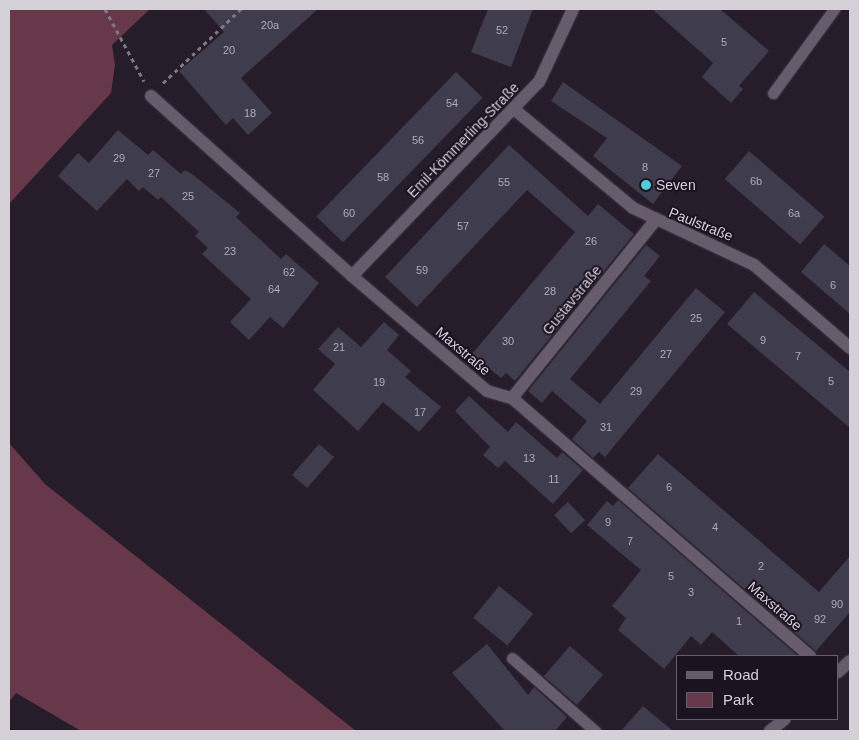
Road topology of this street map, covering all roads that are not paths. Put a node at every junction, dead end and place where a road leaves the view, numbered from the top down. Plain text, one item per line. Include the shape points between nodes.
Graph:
1 (573, 9) edge
2 (834, 9) edge
3 (773, 92) dead end
4 (151, 96) road end
5 (515, 110) junction
6 (655, 221) junction
7 (352, 276) junction
8 (850, 348) edge
9 (512, 398) junction
10 (809, 655) edge
11 (512, 658) dead end
12 (850, 661) edge
13 (839, 671) edge
14 (784, 720) edge
15 (595, 731) edge
16 (770, 731) edge

1 - 5 street, Emil-Kömmerling-Straße via 539,82
2 - 3 lane
4 - 7 street, Maxstraße
5 - 6 street, Paulstraße
5 - 7 street, Emil-Kömmerling-Straße
6 - 8 street, Paulstraße via 754,265
6 - 9 street, Gustavstraße
7 - 9 street, Maxstraße via 487,391
9 - 10 street, Maxstraße
11 - 15 lane
12 - 13 street
14 - 16 street

